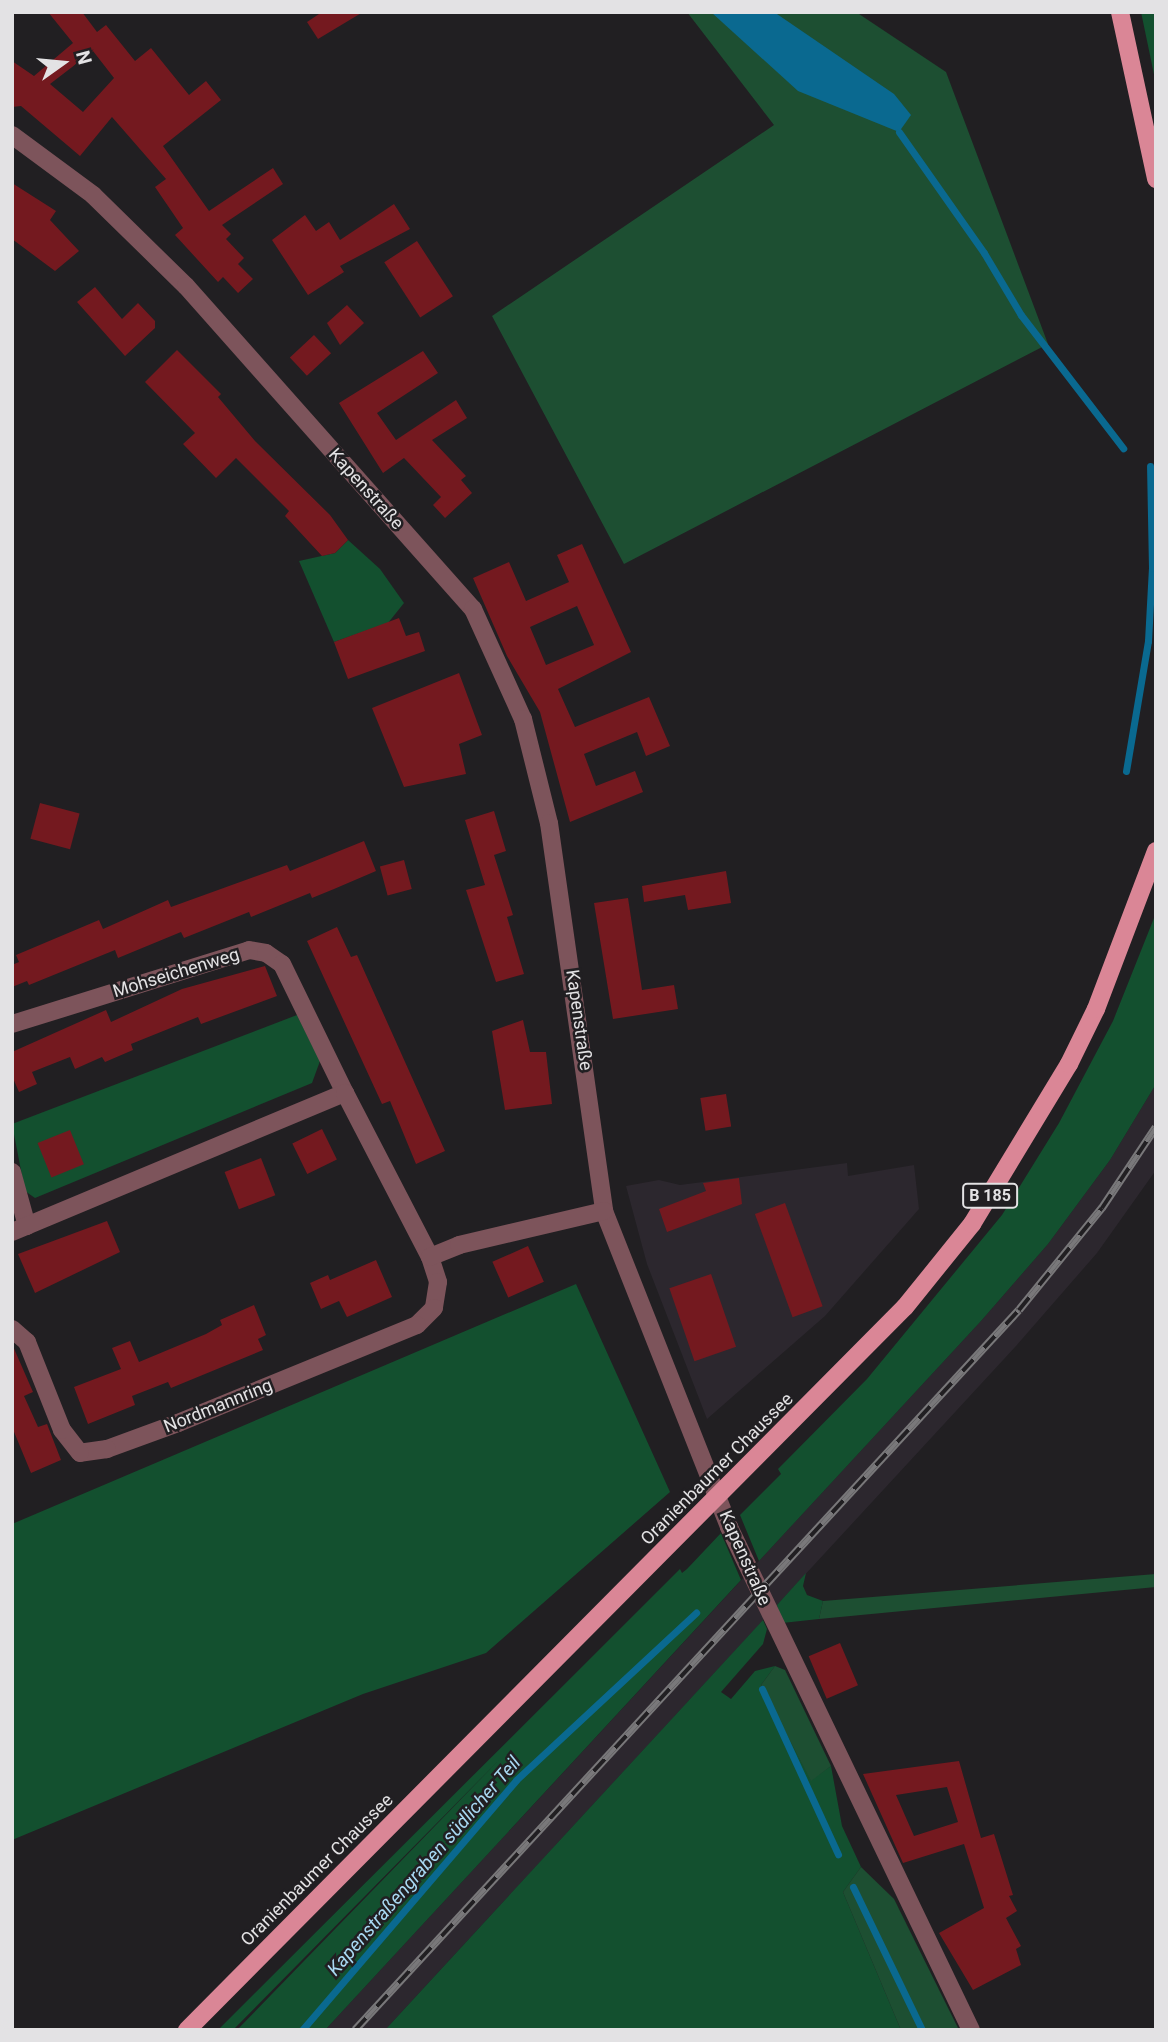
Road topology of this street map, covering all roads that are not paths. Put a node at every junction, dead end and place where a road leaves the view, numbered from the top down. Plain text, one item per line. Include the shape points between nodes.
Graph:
1 (1120, 12) edge
2 (12, 135) edge
3 (1156, 179) edge
4 (1156, 851) edge
5 (12, 1024) edge
6 (345, 1093) junction
7 (12, 1172) edge
8 (604, 1211) junction
9 (20, 1229) edge
10 (430, 1257) junction
11 (12, 1329) edge
12 (187, 2030) edge
13 (971, 2030) edge

1 - 3 main road
2 - 8 street, Kapenstraße via 93,195 186,286 473,609 523,719 549,823
4 - 12 main road, Oranienbaumer Chaussee / B 185 via 1133,919 1080,1042 1032,1130 972,1224 905,1307
5 - 6 street, Mohseichenweg via 249,950 266,953 282,964
6 - 9 street
6 - 10 street, Nordmannring
7 - 9 street
8 - 10 street via 459,1245
8 - 13 street, Kapenstraße via 729,1527
10 - 11 street, Nordmannring via 438,1282 434,1308 417,1325 107,1449 80,1453 62,1430 27,1342

